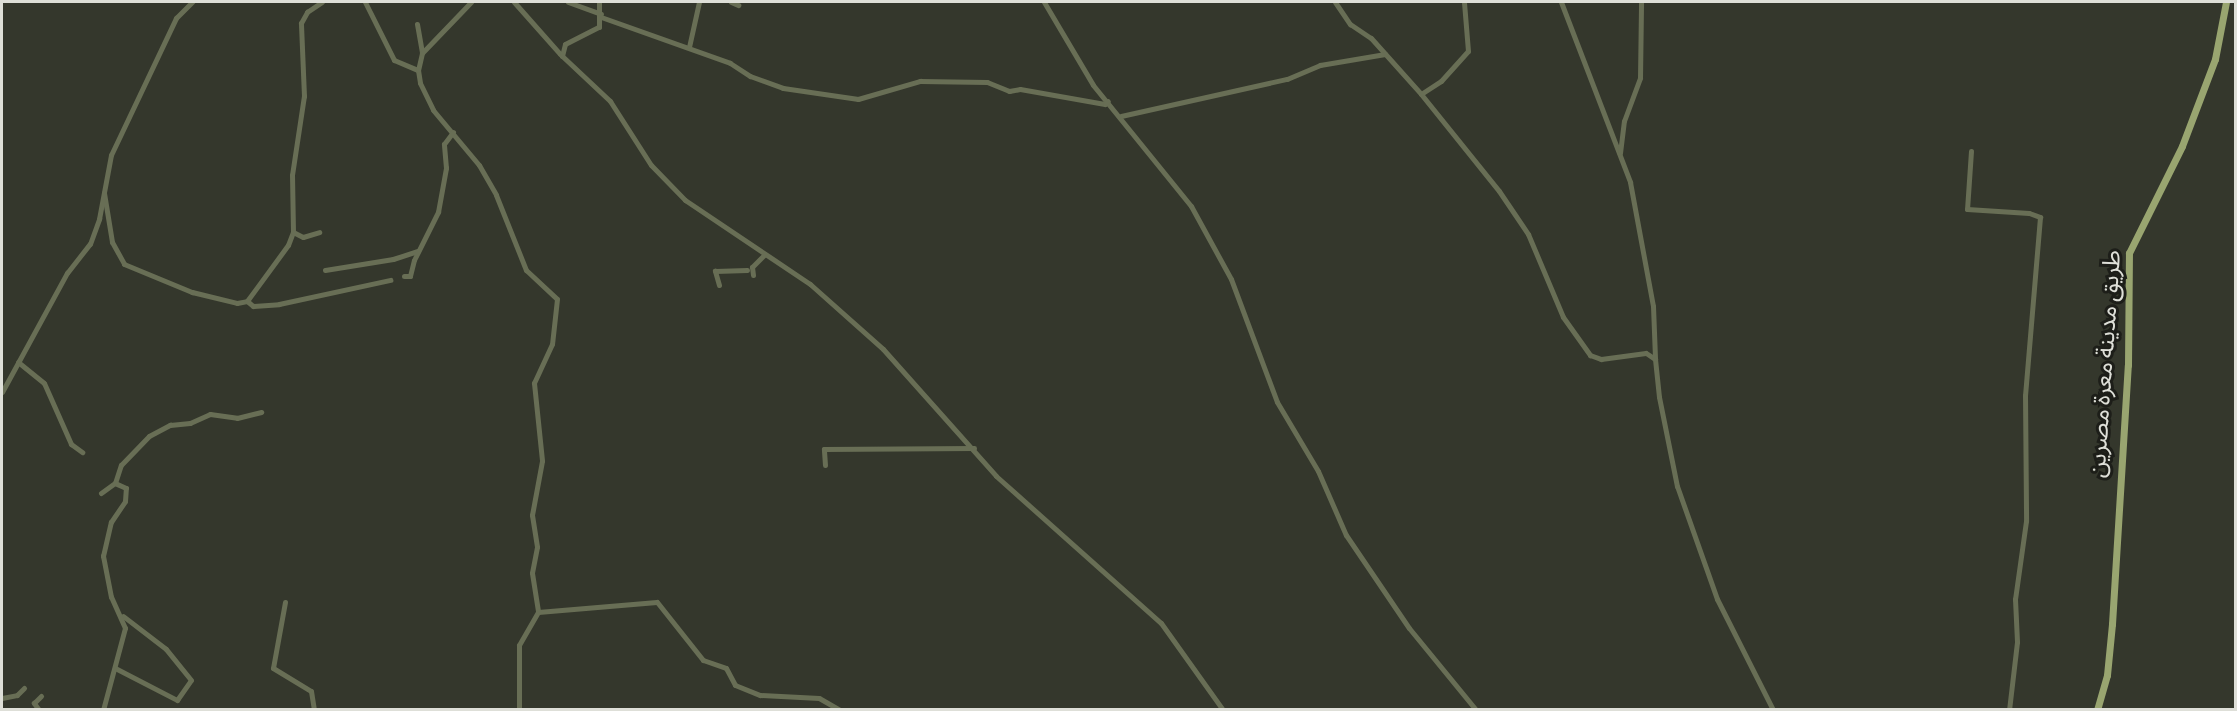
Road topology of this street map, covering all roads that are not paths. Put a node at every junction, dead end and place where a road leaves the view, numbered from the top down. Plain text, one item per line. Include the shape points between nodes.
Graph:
1 (192, 2) edge
2 (322, 2) edge
3 (364, 2) edge
4 (471, 2) edge
5 (514, 2) edge
6 (568, 2) edge
7 (599, 2) edge
8 (699, 2) edge
9 (731, 2) edge
10 (1044, 2) edge
11 (1335, 2) edge
12 (1464, 2) edge
13 (1561, 2) edge
14 (1641, 2) edge
15 (2226, 2) edge
16 (738, 5) dead end
17 (601, 16) junction
18 (417, 24) dead end
19 (689, 47) junction
20 (422, 53) junction
21 (1385, 54) junction
22 (562, 56) junction
23 (418, 70) junction
24 (1421, 94) junction
25 (1108, 101) junction
26 (1121, 116) junction
27 (453, 132) junction
28 (1971, 151) dead end
29 (1620, 153) junction
30 (104, 193) junction
31 (293, 232) junction
32 (319, 232) dead end
33 (418, 251) junction
34 (765, 254) junction
35 (325, 270) dead end
36 (404, 276) dead end
37 (390, 280) dead end
38 (719, 285) dead end
39 (247, 301) junction
40 (1655, 359) junction
41 (18, 362) junction
42 (2, 392) edge
43 (261, 412) dead end
44 (974, 448) junction
45 (82, 452) dead end
46 (825, 465) dead end
47 (114, 483) junction
48 (101, 493) dead end
49 (96, 541) dead end
50 (103, 544) junction
51 (285, 602) dead end
52 (538, 612) junction
53 (121, 615) junction
54 (115, 668) junction
55 (24, 688) dead end
56 (41, 696) dead end
57 (2, 698) edge
58 (39, 710) edge
59 (103, 710) edge
60 (314, 710) edge
61 (519, 710) edge
62 (840, 710) edge
63 (1223, 710) edge
64 (1476, 710) edge
65 (1773, 710) edge
66 (2009, 710) edge
67 (2097, 710) edge

1 - 30 street via 176,18 111,155
2 - 31 street via 307,12 301,23 304,96 292,175
3 - 23 street via 394,60
4 - 20 street
5 - 22 street
6 - 17 street
7 - 17 street
8 - 19 street
9 - 16 street
10 - 25 street via 1094,85
11 - 21 street via 1350,24
12 - 24 street via 1468,51 1441,81
13 - 29 street
14 - 29 street via 1640,78 1624,121
15 - 67 main road, طريق مدينة معرة مصرين via 2215,59 2182,146 2129,253 2128,365 2112,624
17 - 19 street
17 - 22 street via 594,31 566,44
18 - 20 street
19 - 25 street via 783,88 858,99 920,81 987,82 1009,91 1020,89 1105,104
20 - 23 street
21 - 24 street
21 - 26 street via 1320,65 1287,79
22 - 34 street via 610,101 651,165 685,200
23 - 27 street via 433,110
24 - 40 street via 1528,234 1563,316 1590,355 1601,359 1646,353
25 - 26 street
26 - 64 street via 1191,206 1231,279 1277,402 1318,471 1346,535 1409,628
27 - 33 street via 444,144 446,168 438,212
27 - 52 street via 496,195 521,261 536,281 551,291 558,306 552,344 533,389 543,460 532,515 537,547 532,573
28 - 66 street via 1967,209 2040,217 2025,395 2026,521 2015,599 2017,642
29 - 40 street via 1638,223 1656,329
30 - 39 street via 112,242 124,264 141,267 192,292 237,303
30 - 41 street via 90,244 67,273
31 - 32 street via 303,237
31 - 39 street via 288,245
33 - 35 street
33 - 36 street via 411,276
34 - 38 street via 746,272 715,272
34 - 44 street via 810,284 883,349
37 - 39 street via 289,303 253,306
40 - 65 street via 1677,486 1710,581
41 - 42 street
41 - 45 street via 44,383 71,444
43 - 47 street via 237,418 210,414 156,431 121,465
44 - 46 street via 828,448 823,451
44 - 63 street via 996,476 1161,623
47 - 48 street
47 - 50 street via 126,488 125,501
49 - 50 street
50 - 53 street via 111,597
51 - 60 street via 273,668 311,691
52 - 61 street via 519,645
52 - 62 street via 657,602 697,655 708,664 726,668 735,685 760,695 819,698
53 - 54 street via 125,628
53 - 54 street via 166,649 191,680 177,700
54 - 59 street
55 - 57 street via 17,695
56 - 58 street via 34,703

